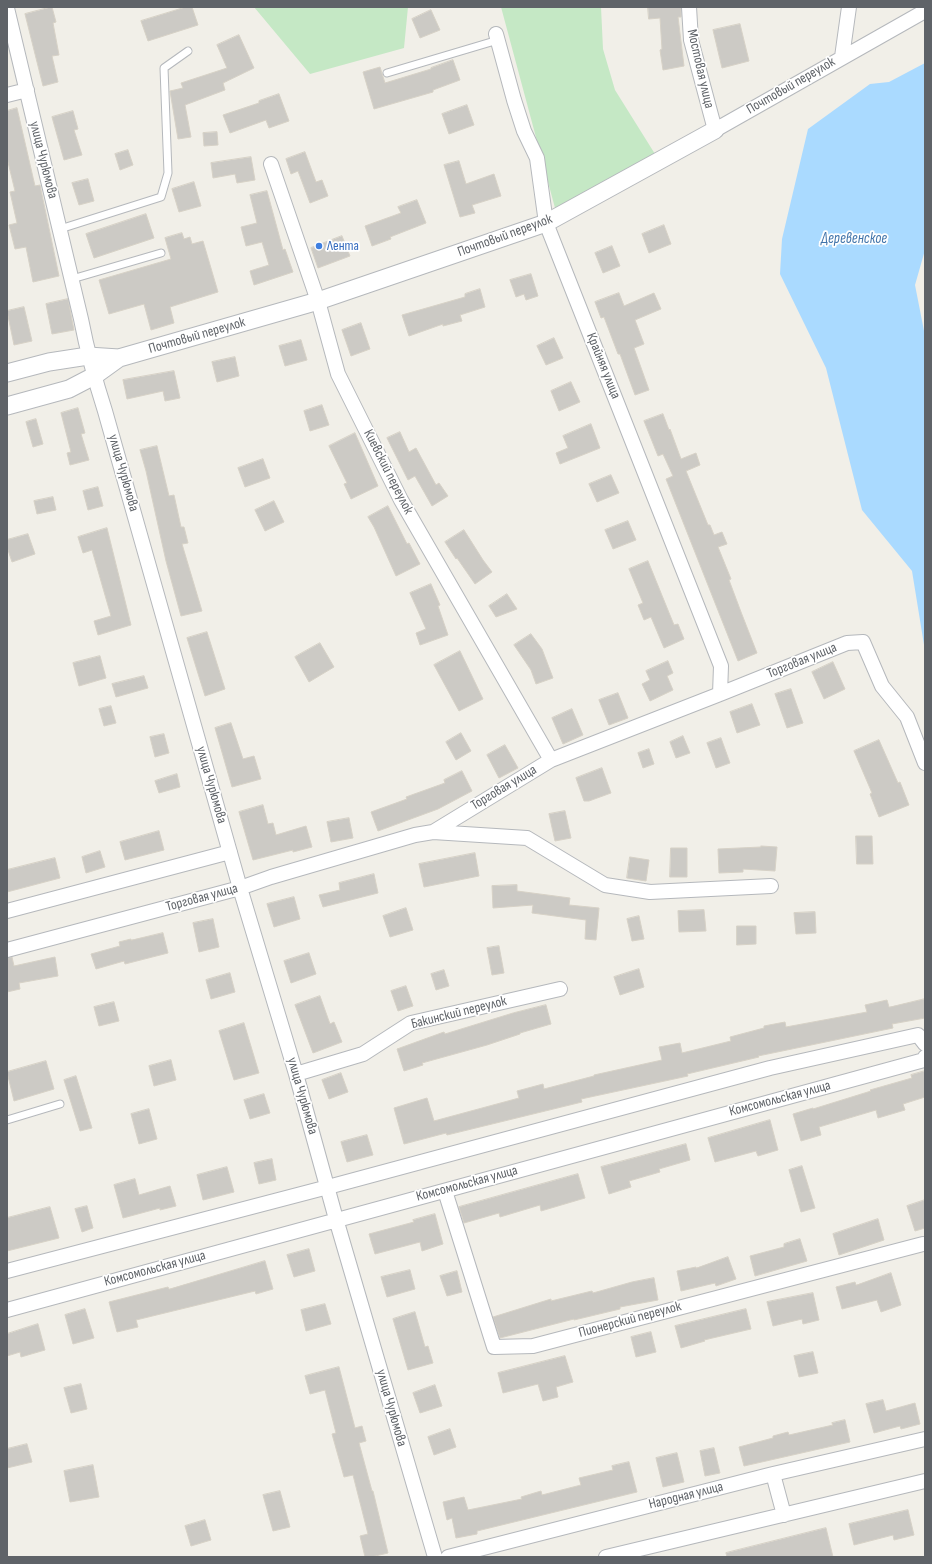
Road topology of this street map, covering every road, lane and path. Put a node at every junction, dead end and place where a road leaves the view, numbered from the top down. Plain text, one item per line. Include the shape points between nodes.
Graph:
1 (688, 7) edge
2 (849, 7) edge
3 (7, 8) edge
4 (925, 11) edge
5 (497, 37) joint
6 (188, 51) dead end
7 (842, 57) junction
8 (387, 73) dead end
9 (26, 90) junction
10 (7, 95) edge
11 (715, 130) junction
12 (271, 164) dead end
13 (546, 223) junction
14 (60, 229) junction
15 (161, 253) dead end
16 (72, 279) junction
17 (318, 301) junction
18 (88, 356) junction
19 (119, 358) junction
20 (7, 373) edge
21 (94, 376) junction
22 (7, 406) edge
23 (720, 694) junction
24 (551, 760) junction
25 (925, 763) edge
26 (433, 832) junction
27 (230, 852) junction
28 (771, 886) dead end
29 (240, 888) junction
30 (7, 911) edge
31 (7, 950) edge
32 (560, 989) dead end
33 (925, 1044) edge
34 (925, 1056) edge
35 (296, 1074) junction
36 (60, 1104) dead end
37 (7, 1120) edge
38 (328, 1187) junction
39 (445, 1191) junction
40 (336, 1219) junction
41 (923, 1244) dead end
42 (7, 1271) edge
43 (7, 1310) edge
44 (925, 1439) edge
45 (773, 1474) junction
46 (925, 1481) edge
47 (784, 1515) junction
48 (435, 1557) edge
49 (448, 1557) edge
50 (606, 1557) edge

1 - 11 street, Мостовая улица via 691,40
2 - 7 street
3 - 9 street, улица Чурюмова
4 - 7 street, Почтовый переулок
5 - 8 lane
5 - 13 street, Крайняя улица via 524,131 537,158
6 - 14 lane via 164,68 168,173 162,197
7 - 11 street, Почтовый переулок
9 - 10 street
9 - 14 street, улица Чурюмова
11 - 13 street, Почтовый переулок
12 - 17 street, Киевский переулок
13 - 17 street, Почтовый переулок
13 - 23 street, Крайняя улица via 721,666
14 - 16 street, улица Чурюмова
15 - 16 lane
16 - 18 street, улица Чурюмова
17 - 19 street, Почтовый переулок
17 - 24 street, Киевский переулок via 338,374 401,500
18 - 19 street, Почтовый переулок
18 - 20 street, Почтовый переулок via 49,362
18 - 21 street, улица Чурюмова
19 - 21 street, Почтовый переулок
21 - 22 street, Почтовый переулок via 69,389
21 - 27 street, улица Чурюмова
23 - 24 street, Торговая улица
23 - 25 street, Торговая улица via 847,643 863,642 882,686 907,717
24 - 26 street, Торговая улица
26 - 28 street via 527,838 605,885 650,892
26 - 29 street, Торговая улица via 415,835
27 - 29 street, улица Чурюмова
27 - 30 street
29 - 31 street, Торговая улица
29 - 35 street, улица Чурюмова
32 - 35 street, Бакинский переулок via 410,1023 363,1054
33 - 38 street via 918,1035 770,1068
34 - 39 street, Комсомольская улица via 924,1060
35 - 38 street, улица Чурюмова
36 - 37 lane
38 - 40 street, улица Чурюмова
38 - 42 street
39 - 40 street, Комсомольская улица
39 - 41 street, Пионерский переулок via 494,1348 534,1346
40 - 43 street, Комсомольская улица
40 - 48 street, улица Чурюмова
44 - 45 street, Народная улица
45 - 47 street
45 - 49 street, Народная улица
46 - 47 street
47 - 50 street

